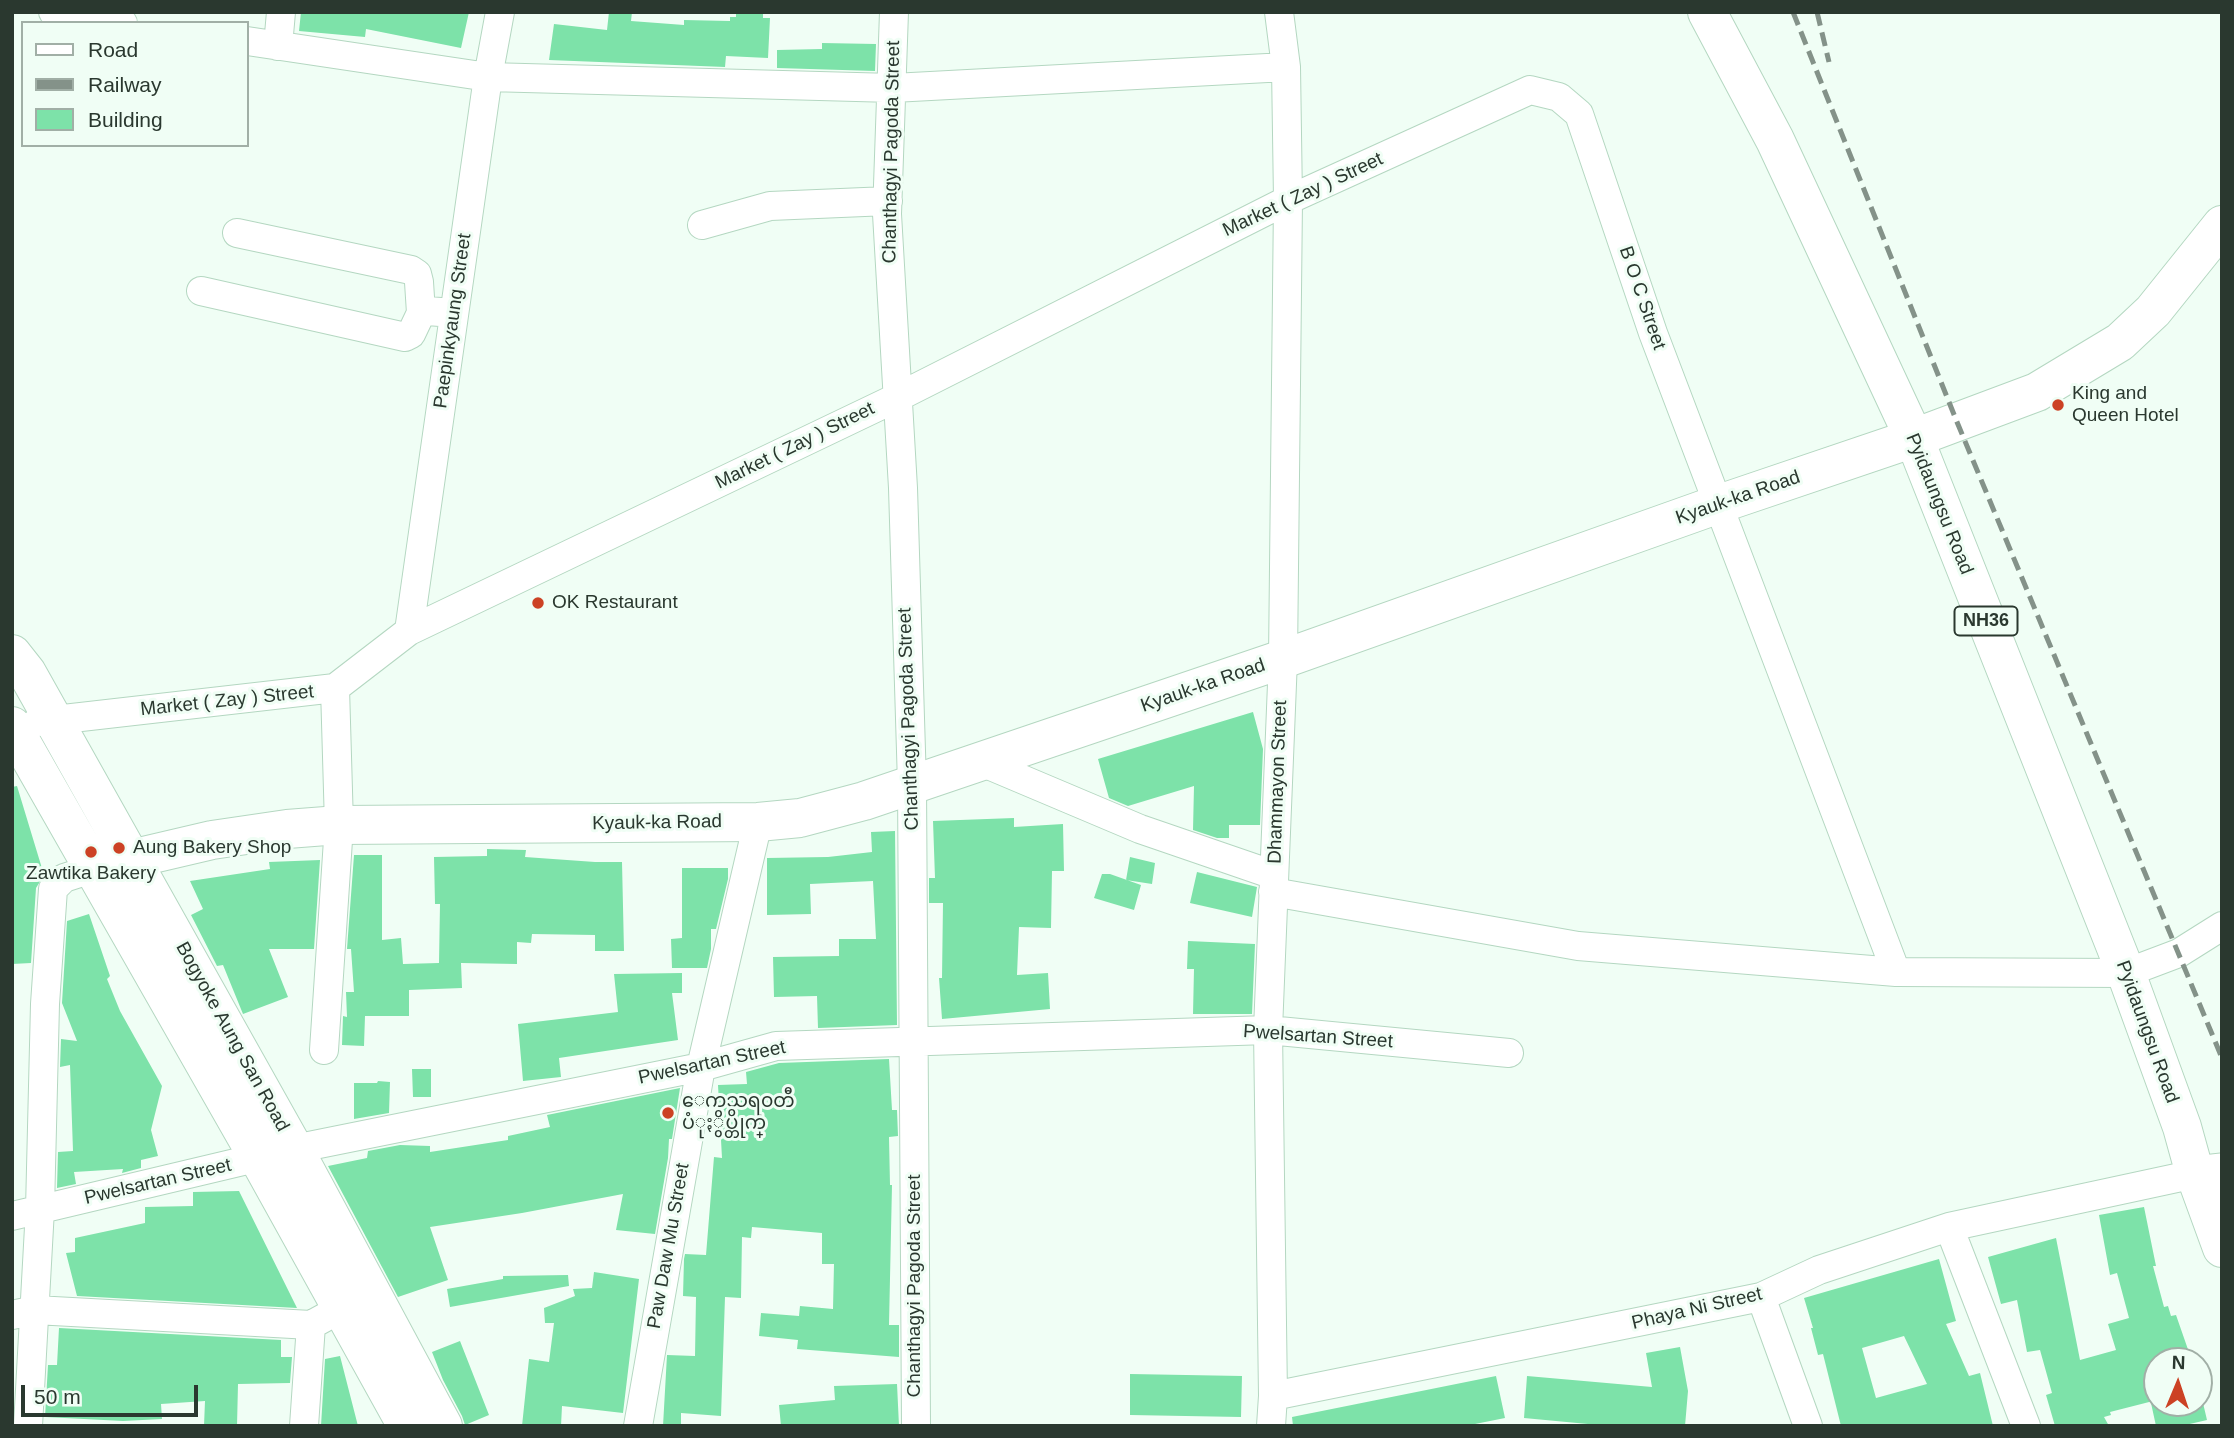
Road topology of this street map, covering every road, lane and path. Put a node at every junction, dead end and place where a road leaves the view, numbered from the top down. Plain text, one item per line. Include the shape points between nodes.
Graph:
1 (53, 12) edge
2 (281, 12) edge
3 (500, 12) edge
4 (894, 12) edge
5 (1279, 12) edge
6 (1707, 12) edge
7 (110, 21) edge
8 (248, 41) edge
9 (278, 46) junction
10 (1286, 67) junction
11 (488, 77) junction
12 (893, 88) junction
13 (1559, 97) joint
14 (1287, 200) junction
15 (888, 201) junction
16 (702, 225) dead end
17 (2222, 225) edge
18 (237, 233) dead end
19 (201, 291) dead end
20 (421, 313) junction
21 (454, 313) junction
22 (896, 398) junction
23 (1914, 438) junction
24 (1719, 503) junction
25 (409, 631) junction
26 (12, 653) edge
27 (1283, 659) junction
28 (335, 688) junction
29 (53, 720) junction
30 (12, 726) edge
31 (979, 761) junction
32 (912, 784) junction
33 (758, 822) junction
34 (339, 825) junction
35 (131, 858) junction
36 (92, 869) junction
37 (1274, 884) junction
38 (2222, 926) edge
39 (1896, 972) junction
40 (2126, 973) junction
41 (1268, 1030) junction
42 (913, 1041) junction
43 (324, 1049) dead end
44 (1509, 1053) dead end
45 (701, 1067) junction
46 (276, 1154) junction
47 (2208, 1173) edge
48 (40, 1209) junction
49 (12, 1216) edge
50 (1949, 1227) junction
51 (2222, 1248) edge
52 (1761, 1297) junction
53 (24, 1312) edge
54 (343, 1312) junction
55 (1273, 1396) junction
56 (28, 1426) edge
57 (304, 1426) edge
58 (407, 1426) edge
59 (443, 1426) edge
60 (638, 1426) edge
61 (916, 1426) edge
62 (1271, 1426) edge
63 (1808, 1426) edge
64 (2026, 1426) edge

1 - 7 street
2 - 9 street
3 - 11 street, Paepinkyaung Street
4 - 12 street, Chanthagyi Pagoda Street
5 - 10 street, Dhammayon Street
6 - 23 main road, Pyidaungsu Road / NH36 via 1775,140
8 - 9 street
9 - 11 street
10 - 12 street
10 - 14 street, Dhammayon Street
11 - 12 street
11 - 21 street, Paepinkyaung Street
12 - 15 street, Chanthagyi Pagoda Street
13 - 14 street, Market ( Zay ) Street via 1530,90
13 - 24 street, B O C Street via 1579,114 1653,333
14 - 22 street, Market ( Zay ) Street
14 - 27 street, Dhammayon Street
15 - 16 street via 770,206
15 - 22 street, Chanthagyi Pagoda Street
17 - 23 main road, Kyauk-ka Road via 2153,311 2120,342 2037,391
18 - 20 street via 411,270 419,282
19 - 20 street via 405,337
20 - 21 street
21 - 25 street, Paepinkyaung Street
22 - 25 street, Market ( Zay ) Street
22 - 32 street, Chanthagyi Pagoda Street
23 - 24 main road, Kyauk-ka Road
23 - 40 main road, Pyidaungsu Road / NH36
24 - 27 main road, Kyauk-ka Road
24 - 39 street, B O C Street
25 - 28 street, Market ( Zay ) Street
26 - 29 main road, Bogyoke Aung San Road
27 - 31 main road, Kyauk-ka Road
27 - 37 street, Dhammayon Street
28 - 29 street, Market ( Zay ) Street
28 - 34 street
29 - 30 street, Market ( Zay ) Street
29 - 35 main road, Bogyoke Aung San Road
30 - 36 main road, Bogyoke Aung San Road
31 - 32 main road, Kyauk-ka Road
31 - 37 street
32 - 33 main road, Kyauk-ka Road via 800,818
32 - 42 street, Chanthagyi Pagoda Street
33 - 34 main road, Kyauk-ka Road
33 - 45 street, Paw Daw Mu Street
34 - 35 main road, Kyauk-ka Road via 212,840
34 - 43 street
35 - 36 main road, Kyauk-ka Road
35 - 46 main road, Bogyoke Aung San Road
36 - 46 main road, Bogyoke Aung San Road
36 - 48 street via 64,878 53,889
37 - 39 street via 1578,946
37 - 41 street, Dhammayon Street
38 - 40 street via 2179,953
39 - 40 street
40 - 47 main road, Pyidaungsu Road / NH36 via 2182,1127
41 - 42 street, Pwelsartan Street
41 - 44 street, Pwelsartan Street
41 - 55 street, Dhammayon Street
42 - 45 street, Pwelsartan Street via 776,1046
42 - 61 street, Chanthagyi Pagoda Street
45 - 46 street, Pwelsartan Street
45 - 60 street, Paw Daw Mu Street
46 - 48 street, Pwelsartan Street
46 - 54 main road, Bogyoke Aung San Road
47 - 50 street, Phaya Ni Street
47 - 51 main road, Pyidaungsu Road / NH36
48 - 49 street, Pwelsartan Street
48 - 53 street
50 - 52 street, Phaya Ni Street via 1819,1269
50 - 64 street
52 - 55 street, Phaya Ni Street
52 - 63 street
53 - 54 street
53 - 56 street
54 - 57 street
54 - 58 main road, Bogyoke Aung San Road
54 - 59 main road, Bogyoke Aung San Road
55 - 62 street, Dhammayon Street

